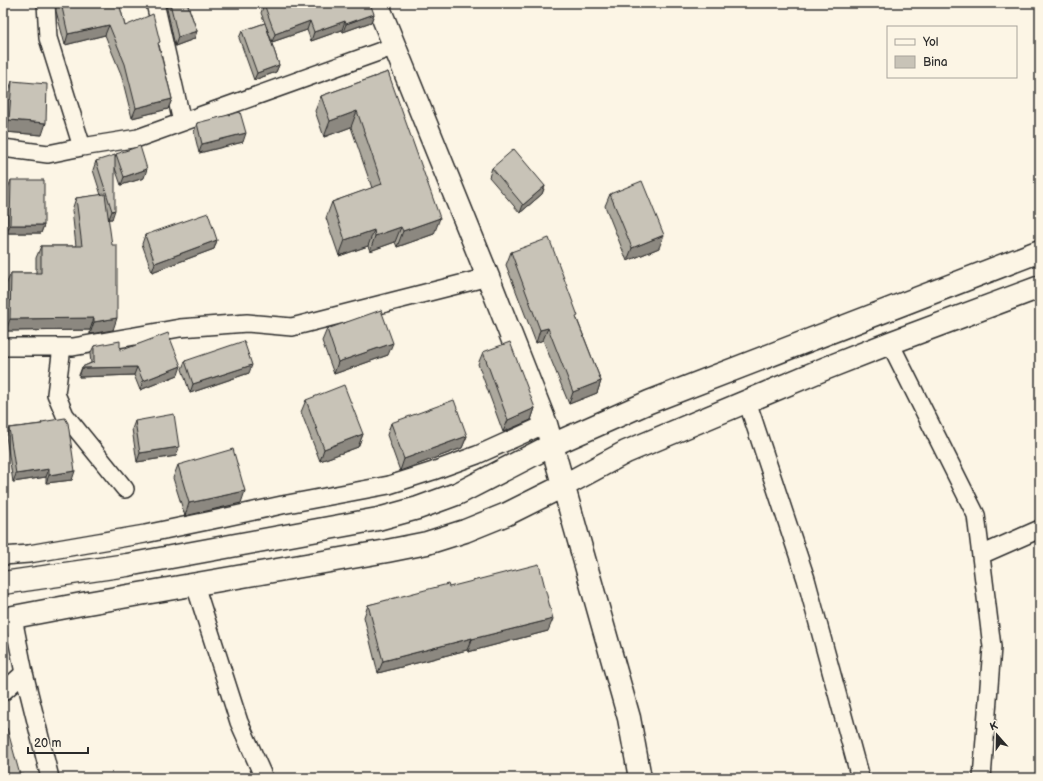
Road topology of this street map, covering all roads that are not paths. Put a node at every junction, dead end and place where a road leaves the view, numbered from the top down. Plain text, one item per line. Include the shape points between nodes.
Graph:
1 (46, 3) edge
2 (155, 3) edge
3 (377, 3) edge
4 (395, 46) junction
5 (182, 122) junction
6 (82, 147) junction
7 (3, 148) edge
8 (1040, 251) edge
9 (488, 277) junction
10 (1040, 287) edge
11 (890, 343) junction
12 (3, 347) edge
13 (62, 347) junction
14 (747, 401) junction
15 (546, 424) junction
16 (552, 445) junction
17 (563, 486) junction
18 (125, 489) dead end
19 (1040, 530) edge
20 (980, 555) junction
21 (3, 556) edge
22 (3, 583) edge
23 (195, 585) junction
24 (8, 619) edge
25 (24, 673) junction
26 (3, 692) edge
27 (50, 778) edge
28 (264, 778) edge
29 (640, 778) edge
30 (860, 778) edge
31 (982, 778) edge

1 - 6 street via 48,38
2 - 5 street
3 - 4 main road
4 - 5 street
4 - 9 main road
5 - 6 street via 138,138
6 - 7 street via 48,154
8 - 16 main road via 649,402
9 - 13 street via 292,327 247,323 180,328
9 - 15 main road
10 - 11 main road
11 - 14 main road
11 - 20 street via 976,515
12 - 13 street
13 - 18 street via 56,394 65,414
14 - 17 main road via 626,452
14 - 30 street via 806,579
15 - 16 main road
15 - 21 street via 470,458 389,485 145,534 29,554
16 - 17 main road
16 - 22 main road via 459,492 418,508 378,518 128,565
17 - 23 main road via 507,514 427,543
17 - 29 main road via 629,718
19 - 20 street
20 - 31 street via 992,647
23 - 24 main road
23 - 28 street via 239,722
24 - 25 street
25 - 26 street
25 - 27 street

